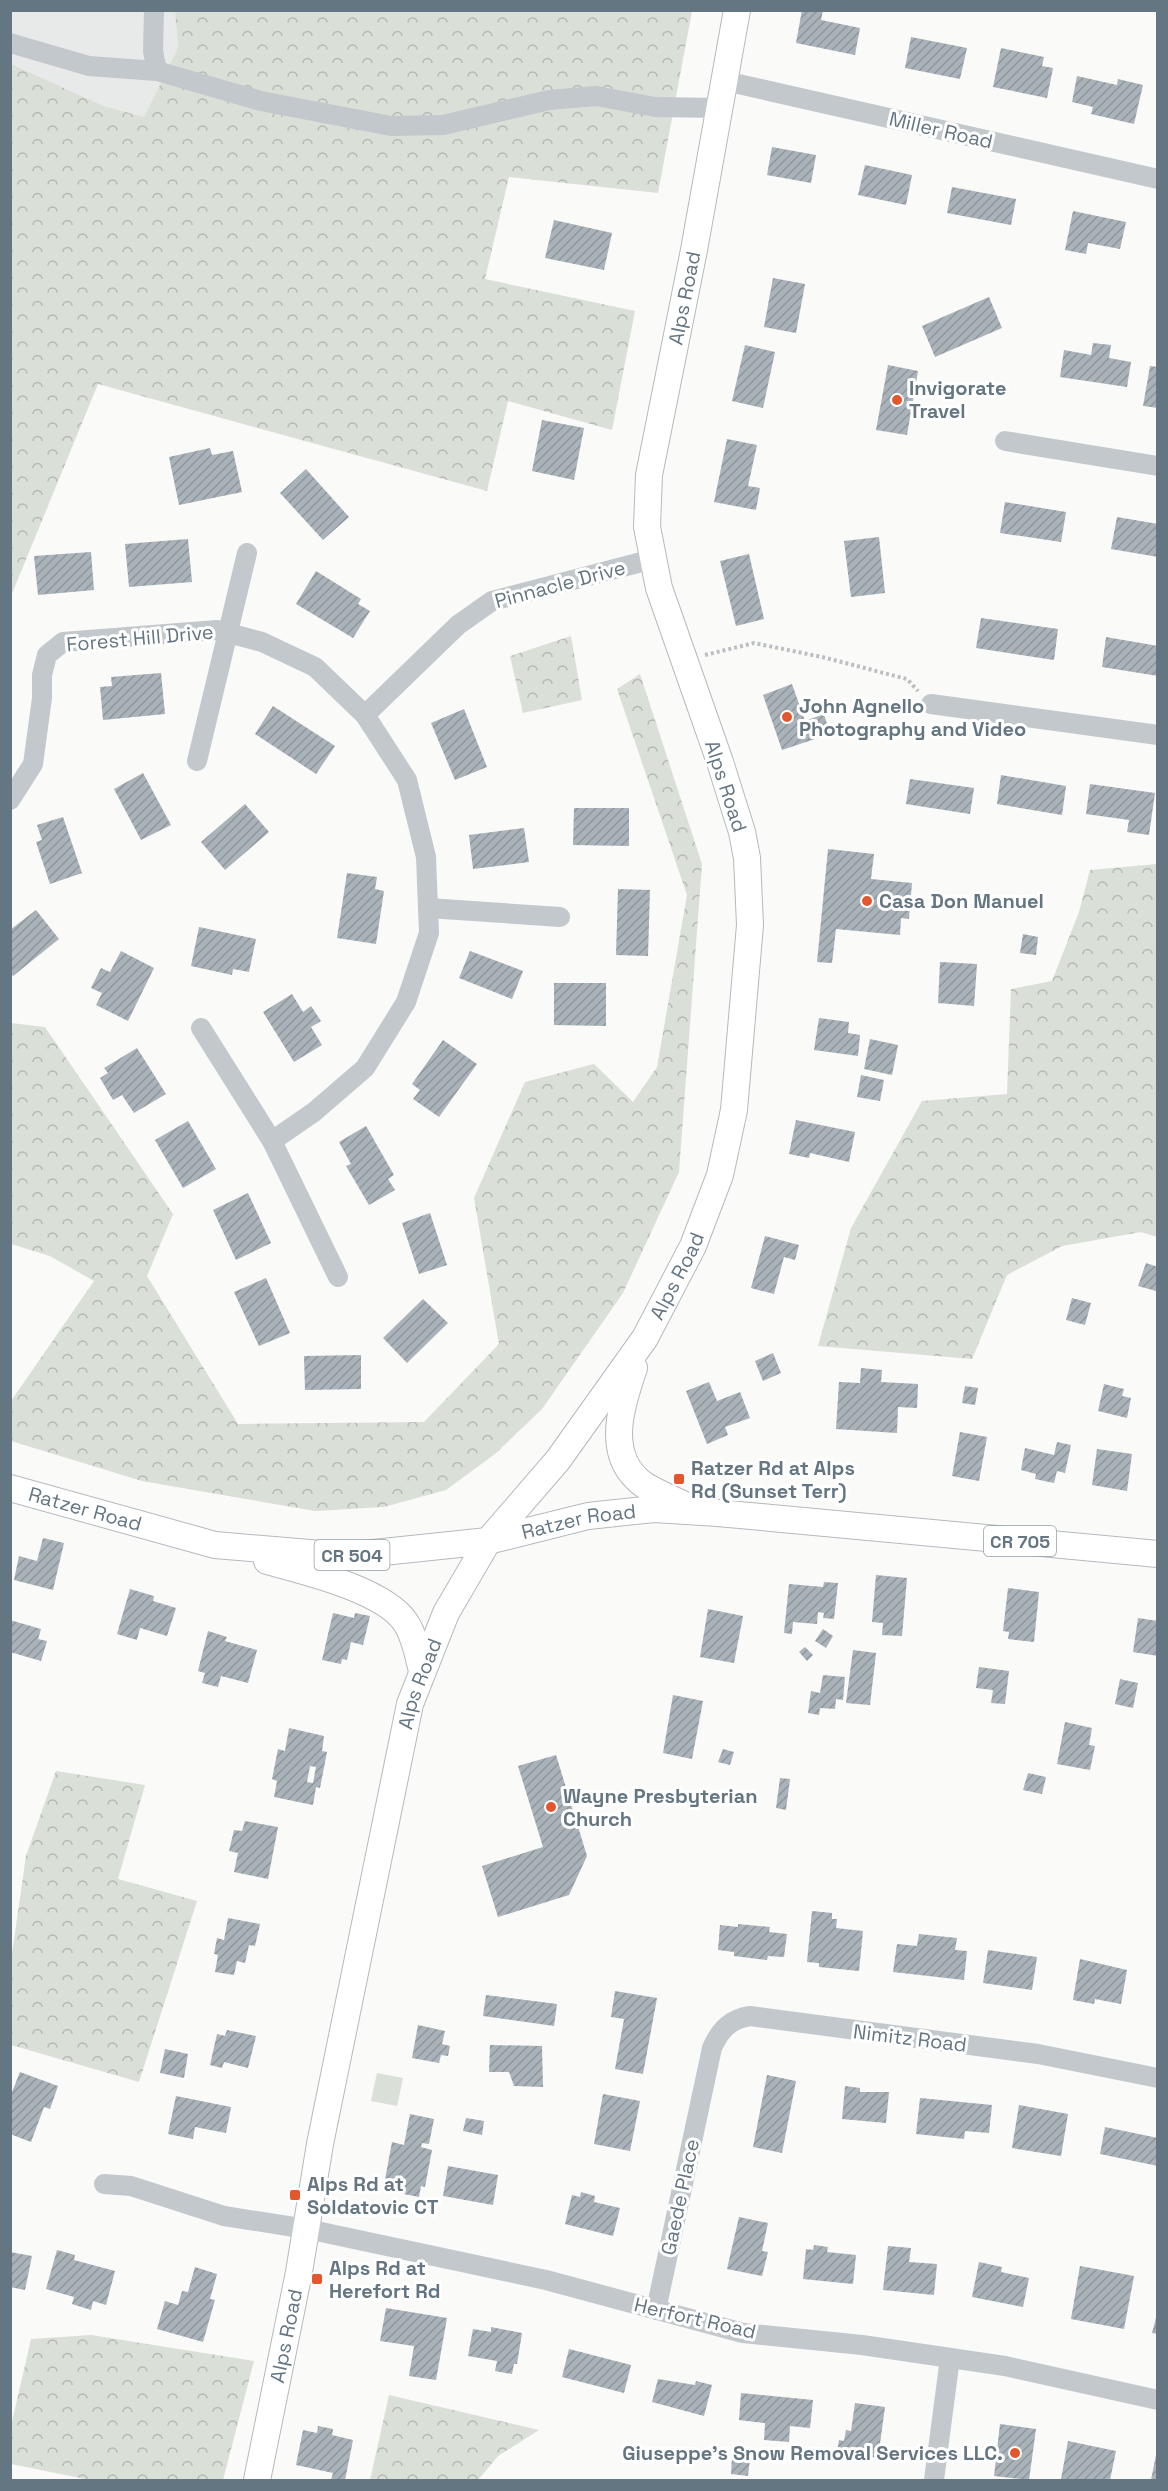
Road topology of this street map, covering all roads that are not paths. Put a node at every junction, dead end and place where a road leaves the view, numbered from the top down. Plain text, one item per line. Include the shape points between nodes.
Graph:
1 (154, 10) edge
2 (737, 10) edge
3 (10, 43) edge
4 (157, 71) junction
5 (725, 81) junction
6 (720, 108) junction
7 (1158, 178) edge
8 (1005, 441) dead end
9 (1158, 466) edge
10 (248, 553) dead end
11 (653, 559) junction
12 (229, 632) junction
13 (931, 704) road end
14 (364, 715) junction
15 (1158, 735) edge
16 (197, 761) dead end
17 (10, 800) edge
18 (428, 908) junction
19 (560, 917) dead end
20 (201, 1028) dead end
21 (272, 1141) junction
22 (338, 1277) dead end
23 (645, 1338) junction
24 (10, 1488) edge
25 (699, 1512) junction
26 (488, 1541) junction
27 (215, 1545) junction
28 (1158, 1554) edge
29 (422, 1671) junction
30 (1158, 2078) edge
31 (704, 2084) joint
32 (104, 2184) dead end
33 (307, 2229) junction
34 (656, 2310) junction
35 (950, 2358) junction
36 (1158, 2400) edge
37 (257, 2481) edge
38 (934, 2481) edge

1 - 4 street via 153,51
2 - 5 main road, Alps Road
3 - 4 street via 89,66
4 - 6 street via 261,101 391,126 443,125 549,100 596,96 655,107
5 - 6 main road, Alps Road
5 - 7 street, Miller Road
6 - 11 main road, Alps Road via 649,475 647,526
8 - 9 street
10 - 12 street
11 - 14 street, Pinnacle Drive via 492,601 458,625
11 - 23 main road, Alps Road via 659,588 742,832 750,893 750,934 735,1110 720,1175 693,1246
12 - 14 street, Forest Hill Drive via 262,642 315,667
12 - 16 street
12 - 17 street, Forest Hill Drive via 63,642 47,655 33,764
13 - 15 street
14 - 18 street, Forest Hill Drive via 407,780 426,858
18 - 19 street
18 - 21 street, Forest Hill Drive via 429,933 406,1002 365,1068 314,1112
20 - 21 street
21 - 22 street
23 - 25 main road via 623,1399 619,1430 622,1460 637,1480
23 - 26 main road, Alps Road via 558,1460
24 - 27 main road, Ratzer Road / CR 504
25 - 26 main road, Ratzer Road / CR 705 via 654,1509 588,1515
25 - 28 main road, Ratzer Road / CR 705
26 - 27 main road, Ratzer Road / CR 504 via 345,1556
26 - 29 main road, Alps Road via 446,1613
27 - 29 main road via 331,1579 387,1604 405,1622
29 - 33 main road, Alps Road via 411,1704 322,2133
30 - 31 street, Nimitz Road via 1038,2054 750,2016 738,2018 718,2035
31 - 34 street, Gaede Place
32 - 33 street, Herfort Road via 131,2187 224,2216
33 - 34 street, Herfort Road via 546,2280
33 - 37 main road, Alps Road
34 - 35 street, Herfort Road via 743,2333
35 - 36 street, Herfort Road via 1005,2366
35 - 38 street

